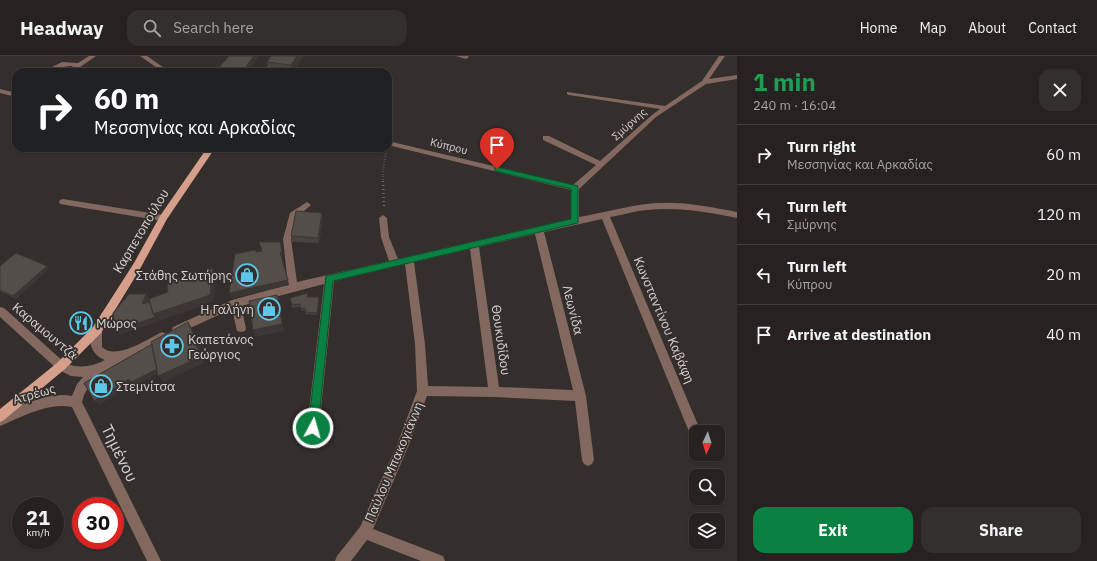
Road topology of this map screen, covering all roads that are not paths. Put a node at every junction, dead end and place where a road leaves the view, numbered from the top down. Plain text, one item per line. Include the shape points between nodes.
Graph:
1 (93, 56) edge
2 (143, 56) edge
3 (278, 56) edge
4 (458, 56) edge
5 (722, 56) edge
6 (466, 57) edge
7 (78, 65) junction
8 (53, 68) edge
9 (74, 68) edge
10 (161, 68) edge
11 (270, 68) edge
12 (737, 78) edge
13 (704, 82) junction
14 (12, 91) edge
15 (0, 92) edge
16 (8, 93) junction
17 (12, 94) edge
18 (569, 94) dead end
19 (666, 108) junction
20 (546, 138) dead end
21 (392, 143) edge
22 (208, 152) edge
23 (601, 164) junction
24 (575, 188) junction
25 (63, 202) dead end
26 (306, 205) dead end
27 (737, 214) edge
28 (605, 216) junction
29 (163, 218) junction
30 (383, 218) road end
31 (575, 221) junction
32 (539, 231) junction
33 (474, 246) junction
34 (409, 260) junction
35 (395, 264) junction
36 (329, 279) junction
37 (293, 287) junction
38 (236, 303) junction
39 (0, 311) edge
40 (241, 328) dead end
41 (98, 330) junction
42 (122, 356) junction
43 (102, 366) junction
44 (66, 369) junction
45 (423, 391) junction
46 (494, 392) junction
47 (580, 396) junction
48 (76, 402) junction
49 (0, 416) edge
50 (0, 420) edge
51 (692, 425) edge
52 (313, 428) dead end
53 (588, 460) dead end
54 (365, 532) junction
55 (154, 561) edge
56 (342, 561) edge
57 (438, 561) edge

1 - 7 street
2 - 10 street
3 - 11 main road
4 - 6 street
5 - 13 street, Σμύρνης
7 - 8 street via 64,63
7 - 9 street
12 - 13 street
13 - 19 street, Σμύρνης
14 - 16 street
15 - 16 street
16 - 17 street
18 - 19 street
19 - 23 street, Σμύρνης
20 - 23 street
21 - 24 street, Κύπρου
22 - 29 main road, Καρπετοπούλου
23 - 24 street, Σμύρνης
24 - 31 street
25 - 29 street
26 - 37 street via 293,215 287,239
27 - 28 street via 674,206 646,207
28 - 31 street
28 - 51 street, Κωνσταντίνου Καβάφη
29 - 41 main road, Καρπετοπούλου
30 - 35 street via 385,237
31 - 32 street
32 - 33 street
32 - 47 street, Λεωνίδα
33 - 34 street
33 - 46 street, Θουκυδίδου
34 - 35 street
34 - 45 street, Παύλου Μπακογιάννη via 420,344
35 - 36 street
36 - 37 street
36 - 52 street
37 - 38 street
38 - 40 street
38 - 42 street
39 - 44 street, Καραμουντζά
41 - 42 street, Καρπετοπούλου via 95,344 97,351 111,356
41 - 44 main road, Καρπετοπούλου
42 - 43 street
43 - 44 street via 85,372
43 - 48 street via 77,393
44 - 49 main road, Ατρέως
45 - 46 street, Θουκυδίδου
45 - 54 street, Παύλου Μπακογιάννη
46 - 47 street
47 - 53 street, Λεωνίδα
48 - 50 street, Ατρέως via 69,399 55,401
48 - 55 street, Τημένου
54 - 56 street, Παύλου Μπακογιάννη
54 - 57 street

